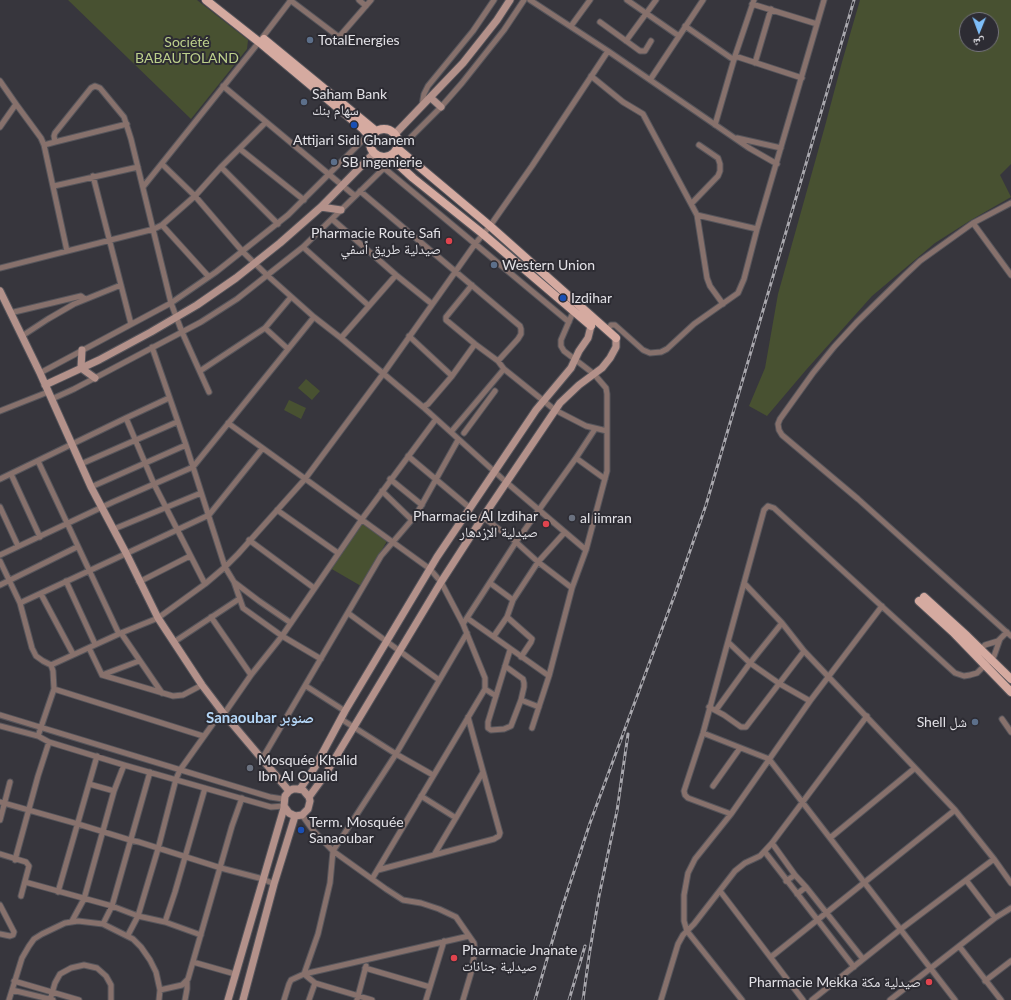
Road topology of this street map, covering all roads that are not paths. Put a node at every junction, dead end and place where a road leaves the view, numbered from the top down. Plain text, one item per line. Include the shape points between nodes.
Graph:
1 (206, 0) edge
2 (213, 0) edge
3 (290, 0) edge
4 (359, 0) edge
5 (370, 0) edge
6 (494, 0) edge
7 (510, 0) edge
8 (524, 0) edge
9 (530, 0) edge
10 (590, 0) edge
11 (626, 0) edge
12 (656, 0) edge
13 (703, 0) edge
14 (824, 0) edge
15 (753, 2) edge
16 (366, 6) junction
17 (771, 9) junction
18 (646, 13) junction
19 (600, 22) dead end
20 (817, 24) junction
21 (571, 26) junction
22 (685, 26) junction
23 (679, 36) junction
24 (261, 40) junction
25 (626, 41) junction
26 (652, 41) dead end
27 (608, 51) junction
28 (735, 58) junction
29 (755, 63) junction
30 (591, 76) junction
31 (802, 78) junction
32 (650, 80) junction
33 (0, 81) edge
34 (224, 86) junction
35 (432, 98) junction
36 (16, 104) junction
37 (441, 107) junction
38 (422, 108) junction
39 (266, 122) junction
40 (127, 124) junction
41 (716, 124) junction
42 (0, 127) edge
43 (372, 134) junction
44 (395, 134) junction
45 (411, 137) dead end
46 (736, 138) junction
47 (55, 142) junction
48 (699, 145) dead end
49 (44, 146) junction
50 (397, 148) junction
51 (781, 148) junction
52 (240, 149) junction
53 (374, 153) junction
54 (389, 156) junction
55 (162, 164) junction
56 (777, 164) junction
57 (138, 167) junction
58 (221, 167) junction
59 (384, 168) junction
60 (328, 174) junction
61 (93, 176) junction
62 (54, 186) junction
63 (342, 186) junction
64 (143, 187) junction
65 (360, 191) junction
66 (194, 196) junction
67 (354, 196) junction
68 (304, 200) junction
69 (692, 203) junction
70 (1011, 203) edge
71 (321, 207) junction
72 (341, 210) junction
73 (697, 215) junction
74 (332, 219) junction
75 (973, 223) junction
76 (278, 224) junction
77 (162, 225) junction
78 (490, 226) junction
79 (154, 229) junction
80 (757, 229) junction
81 (483, 234) junction
82 (109, 240) junction
83 (475, 244) junction
84 (303, 247) junction
85 (67, 250) junction
86 (243, 252) junction
87 (255, 263) junction
88 (0, 268) edge
89 (455, 271) junction
90 (396, 275) junction
91 (1011, 275) edge
92 (268, 276) junction
93 (209, 277) junction
94 (121, 285) junction
95 (472, 285) junction
96 (0, 292) edge
97 (291, 297) junction
98 (85, 299) junction
99 (171, 303) junction
100 (432, 304) junction
101 (723, 304) junction
102 (368, 306) junction
103 (574, 310) junction
104 (10, 312) junction
105 (176, 317) junction
106 (314, 317) junction
107 (569, 322) junction
108 (132, 324) junction
109 (591, 326) joint
110 (265, 328) junction
111 (607, 330) junction
112 (182, 332) junction
113 (22, 336) junction
114 (409, 336) junction
115 (341, 338) junction
116 (616, 338) joint
117 (475, 344) junction
118 (152, 348) junction
119 (288, 349) junction
120 (82, 350) junction
121 (575, 360) junction
122 (498, 361) junction
123 (81, 368) junction
124 (504, 368) junction
125 (200, 371) junction
126 (40, 373) junction
127 (382, 374) junction
128 (594, 374) junction
129 (452, 376) junction
130 (96, 378) junction
131 (47, 388) junction
132 (495, 391) dead end
133 (209, 392) dead end
134 (169, 398) junction
135 (52, 399) junction
136 (543, 401) junction
137 (423, 407) junction
138 (471, 409) junction
139 (555, 410) junction
140 (0, 411) edge
141 (478, 414) junction
142 (126, 418) junction
143 (436, 419) junction
144 (178, 422) junction
145 (228, 423) junction
146 (595, 429) junction
147 (607, 431) junction
148 (451, 432) junction
149 (464, 433) dead end
150 (458, 440) junction
151 (136, 441) junction
152 (72, 444) junction
153 (186, 445) junction
154 (262, 449) junction
155 (408, 456) junction
156 (576, 458) junction
157 (38, 461) junction
158 (145, 463) junction
159 (81, 464) junction
160 (192, 467) junction
161 (494, 472) junction
162 (11, 474) junction
163 (0, 479) edge
164 (305, 479) junction
165 (390, 479) junction
166 (436, 479) junction
167 (605, 479) junction
168 (506, 482) junction
169 (154, 484) junction
170 (92, 487) junction
171 (382, 491) junction
172 (201, 492) junction
173 (422, 505) junction
174 (0, 507) edge
175 (102, 507) junction
176 (165, 507) junction
177 (470, 508) junction
178 (277, 510) junction
179 (540, 510) junction
180 (209, 515) junction
181 (483, 517) junction
182 (362, 519) junction
183 (412, 520) junction
184 (67, 523) junction
185 (114, 529) junction
186 (176, 529) junction
187 (565, 532) junction
188 (40, 537) junction
189 (249, 540) junction
190 (393, 541) junction
191 (516, 542) junction
192 (18, 546) junction
193 (77, 546) junction
194 (586, 550) junction
195 (126, 553) junction
196 (338, 553) junction
197 (0, 555) edge
198 (190, 556) junction
199 (0, 561) edge
200 (538, 562) junction
201 (225, 567) junction
202 (430, 569) junction
203 (89, 571) junction
204 (9, 580) junction
205 (66, 581) junction
206 (139, 582) junction
207 (234, 582) junction
208 (441, 582) junction
209 (490, 583) junction
210 (744, 583) junction
211 (205, 584) junction
212 (0, 585) edge
213 (314, 588) junction
214 (572, 588) junction
215 (41, 594) junction
216 (239, 599) junction
217 (921, 599) dead end
218 (513, 600) junction
219 (20, 603) junction
220 (882, 606) junction
221 (348, 613) junction
222 (211, 617) junction
223 (507, 617) junction
224 (158, 618) junction
225 (467, 618) junction
226 (291, 623) junction
227 (782, 623) junction
228 (463, 624) junction
229 (120, 633) junction
230 (467, 633) junction
231 (1009, 634) edge
232 (282, 636) junction
233 (494, 636) junction
234 (1000, 640) junction
235 (174, 642) junction
236 (386, 642) junction
237 (728, 642) junction
238 (95, 644) junction
239 (89, 648) junction
240 (399, 650) junction
241 (510, 650) junction
242 (804, 651) junction
243 (978, 652) junction
244 (72, 654) junction
245 (521, 657) junction
246 (321, 659) junction
247 (139, 661) junction
248 (988, 662) junction
249 (750, 663) junction
250 (51, 665) junction
251 (505, 666) junction
252 (102, 675) junction
253 (251, 675) junction
254 (549, 676) junction
255 (828, 676) junction
256 (1011, 679) edge
257 (439, 680) junction
258 (780, 684) junction
259 (202, 685) junction
260 (306, 686) junction
261 (54, 689) junction
262 (485, 689) junction
263 (1011, 692) edge
264 (162, 693) junction
265 (496, 696) junction
266 (521, 700) junction
267 (810, 701) junction
268 (539, 707) junction
269 (709, 707) junction
270 (716, 710) junction
271 (345, 711) junction
272 (223, 713) junction
273 (2, 716) edge
274 (867, 716) junction
275 (468, 717) junction
276 (341, 719) junction
277 (1002, 719) dead end
278 (0, 727) edge
279 (353, 727) junction
280 (41, 728) junction
281 (532, 728) dead end
282 (1011, 732) edge
283 (703, 733) junction
284 (38, 736) junction
285 (204, 736) junction
286 (49, 742) junction
287 (740, 748) junction
288 (396, 754) junction
289 (97, 756) junction
290 (262, 759) junction
291 (769, 759) junction
292 (124, 765) junction
293 (915, 768) junction
294 (180, 770) junction
295 (150, 772) junction
296 (483, 772) junction
297 (433, 775) junction
298 (176, 779) junction
299 (10, 782) dead end
300 (89, 784) junction
301 (714, 786) dead end
302 (205, 788) junction
303 (300, 789) junction
304 (114, 791) junction
305 (289, 791) junction
306 (421, 796) junction
307 (309, 797) junction
308 (242, 798) junction
309 (2, 802) edge
310 (803, 802) junction
311 (284, 804) junction
312 (29, 810) junction
313 (955, 810) junction
314 (730, 814) junction
315 (298, 815) junction
316 (456, 818) junction
317 (0, 820) edge
318 (78, 824) junction
319 (103, 832) junction
320 (830, 838) junction
321 (130, 840) junction
322 (772, 843) junction
323 (158, 848) junction
324 (333, 852) junction
325 (765, 852) junction
326 (0, 854) edge
327 (434, 855) junction
328 (184, 857) junction
329 (994, 859) junction
330 (15, 860) junction
331 (221, 868) junction
332 (378, 870) junction
333 (795, 875) junction
334 (262, 879) junction
335 (372, 879) junction
336 (966, 880) junction
337 (786, 881) junction
338 (25, 882) junction
339 (864, 882) junction
340 (1011, 882) edge
341 (274, 884) junction
342 (806, 887) junction
343 (720, 891) junction
344 (58, 892) junction
345 (797, 894) junction
346 (21, 896) dead end
347 (84, 899) junction
348 (0, 905) edge
349 (112, 906) junction
350 (1011, 908) edge
351 (827, 913) junction
352 (138, 916) junction
353 (995, 918) junction
354 (818, 920) junction
355 (72, 921) junction
356 (165, 922) junction
357 (103, 924) junction
358 (901, 930) junction
359 (687, 931) junction
360 (0, 934) edge
361 (128, 935) junction
362 (201, 935) junction
363 (469, 936) junction
364 (444, 941) junction
365 (959, 946) junction
366 (771, 957) junction
367 (863, 959) junction
368 (368, 960) junction
369 (1011, 961) edge
370 (193, 962) junction
371 (854, 967) junction
372 (365, 968) junction
373 (931, 968) junction
374 (235, 974) junction
375 (304, 974) junction
376 (14, 981) junction
377 (985, 981) junction
378 (187, 982) junction
379 (315, 983) junction
380 (430, 987) junction
381 (12, 990) junction
382 (160, 990) junction
383 (53, 992) junction
384 (358, 998) edge
385 (662, 999) edge
386 (8, 1000) edge
387 (51, 1000) edge
388 (79, 1000) edge
389 (111, 1000) edge
390 (158, 1000) edge
391 (185, 1000) edge
392 (228, 1000) edge
393 (243, 1000) edge
394 (284, 1000) edge
395 (309, 1000) edge
396 (372, 1000) edge
397 (426, 1000) edge
398 (463, 1000) edge
399 (742, 1000) edge
400 (803, 1000) edge
401 (812, 1000) edge
402 (890, 1000) edge
403 (955, 1000) edge
404 (1000, 1000) edge

1 - 24 main road
2 - 24 main road
3 - 16 street via 339,36
3 - 24 street
4 - 16 street
5 - 16 street
6 - 38 street via 473,31 428,86
7 - 35 main road via 472,53
8 - 37 street via 496,40
9 - 21 street
10 - 21 street
11 - 18 street
12 - 18 street
13 - 22 street
14 - 20 street
15 - 17 street
15 - 28 street
17 - 20 street
17 - 29 street
18 - 23 street
18 - 25 street
19 - 25 street
20 - 31 street
21 - 27 street
22 - 23 street
22 - 28 street
23 - 32 street
24 - 34 street
24 - 43 main road
25 - 26 street via 642,52
27 - 30 street
27 - 32 street
28 - 29 street
28 - 41 street
29 - 31 street
30 - 69 street via 623,102 643,114
30 - 78 street
31 - 51 street
32 - 41 street
33 - 36 street
34 - 39 street
34 - 55 street
35 - 37 main road
35 - 38 main road
36 - 42 street
36 - 49 street
37 - 45 street
38 - 44 main road
39 - 52 street
39 - 60 street
40 - 47 street
40 - 47 street via 103,91 95,86 56,133
40 - 57 street
41 - 46 street
43 - 44 main road via 386,129
43 - 53 main road via 370,146
43 - 60 street
44 - 50 main road via 398,140
46 - 51 street
46 - 56 street
47 - 49 street
48 - 69 street via 718,158 720,171
49 - 62 street
50 - 54 main road
50 - 78 main road
51 - 56 street
52 - 58 street
52 - 68 street
53 - 54 main road via 382,157
53 - 63 main road
54 - 59 street
54 - 81 main road
55 - 64 street
55 - 66 street
56 - 80 street
57 - 61 street
57 - 64 street
58 - 66 street
58 - 76 street
59 - 65 street
59 - 83 street
60 - 63 street
60 - 68 street
61 - 62 street
61 - 82 street
62 - 85 street
63 - 67 street
63 - 71 main road
64 - 79 street
65 - 67 street
65 - 89 street
66 - 77 street
66 - 86 street
67 - 72 street
68 - 76 street
69 - 73 street
70 - 75 street
71 - 72 main road
71 - 87 main road
72 - 74 street
73 - 80 street
73 - 101 street via 707,278
74 - 84 street
74 - 90 street
75 - 91 street
75 - 231 street via 920,262 857,322 813,373 780,419 778,427 782,435
76 - 86 street
77 - 79 street
77 - 93 street
78 - 81 street
78 - 111 main road
79 - 82 street
79 - 99 street
80 - 101 street via 742,287
81 - 83 street
81 - 103 main road
82 - 85 street
82 - 94 street
83 - 89 street
83 - 107 street
84 - 92 street
84 - 102 street
85 - 88 street
86 - 87 street
86 - 93 street
87 - 92 street
87 - 105 main road
89 - 95 street
89 - 100 street
90 - 100 street
90 - 102 street
92 - 97 street
92 - 112 street via 222,310
93 - 99 street
94 - 98 street
94 - 108 street
95 - 117 street via 446,320
95 - 122 street via 521,329 518,340
96 - 104 main road
97 - 106 street
97 - 110 street
98 - 104 street via 80,296
98 - 113 street
99 - 105 street
99 - 108 street
100 - 114 street
101 - 111 street via 694,324 667,349 657,353 643,350 615,325 611,325
102 - 115 street
103 - 107 street
103 - 109 main road
104 - 113 main road
105 - 112 street
105 - 123 main road
106 - 115 street
106 - 119 street
107 - 121 street via 560,340 564,351
108 - 120 street
109 - 121 main road via 588,338
110 - 119 street
110 - 125 street
111 - 116 main road
112 - 118 street
112 - 125 street
113 - 126 main road
114 - 127 street
114 - 129 street
115 - 127 street
116 - 128 main road via 616,347 610,358
117 - 122 street
117 - 129 street
118 - 130 street
118 - 134 street
119 - 145 street
120 - 123 main road
120 - 126 street
121 - 128 street
121 - 136 main road
122 - 124 street
123 - 130 main road
123 - 131 main road
124 - 136 street
124 - 138 street
125 - 133 street
126 - 131 main road
127 - 137 street
127 - 164 street
128 - 139 main road via 572,391
128 - 147 street via 607,391
129 - 137 street
130 - 135 street
131 - 135 main road
131 - 140 street
132 - 141 street
134 - 142 street
134 - 144 street
135 - 152 main road
136 - 139 street
136 - 161 main road
137 - 143 street
138 - 141 street
138 - 148 street
139 - 146 street
139 - 168 main road
141 - 149 street
142 - 151 street
142 - 152 street
143 - 148 street
143 - 155 street
144 - 151 street
144 - 153 street
145 - 154 street
145 - 160 street
146 - 147 street
146 - 156 street
147 - 167 street
148 - 150 street
150 - 161 street
150 - 166 street
151 - 158 street
151 - 159 street
152 - 157 street
152 - 159 main road
153 - 158 street
153 - 160 street
154 - 164 street
154 - 180 street
155 - 165 street
155 - 166 street
156 - 167 street
156 - 179 street
157 - 162 street
157 - 184 street
158 - 169 street
158 - 170 street
159 - 170 main road
160 - 169 street
160 - 172 street
161 - 168 street
161 - 177 main road
162 - 163 street
162 - 188 street
164 - 178 street
164 - 182 street
165 - 171 street
165 - 173 street
166 - 173 street
166 - 177 street
167 - 194 street
168 - 179 street
168 - 181 main road
169 - 175 street
169 - 176 street
170 - 175 main road
171 - 182 street
171 - 183 street
172 - 176 street
172 - 180 street
173 - 183 street
174 - 192 street
175 - 184 street
175 - 185 main road
176 - 185 street
176 - 186 street
177 - 202 main road
178 - 189 street
178 - 196 street
179 - 187 street
179 - 191 street
180 - 186 street
180 - 201 street
181 - 191 street
181 - 208 main road
182 - 190 street
182 - 196 street
183 - 190 street
184 - 188 street
184 - 193 street
185 - 195 main road
186 - 195 street
186 - 198 street
187 - 194 street
187 - 200 street
188 - 192 street
189 - 201 street
189 - 213 street
190 - 202 street
190 - 221 street via 381,556
191 - 200 street
191 - 209 street
192 - 197 street
193 - 203 street
193 - 204 street
194 - 214 street
195 - 203 street
195 - 206 main road
196 - 213 street
198 - 206 street
198 - 211 street
199 - 204 street
200 - 214 street
200 - 218 street
201 - 207 street
201 - 211 street
202 - 208 street
202 - 236 main road
203 - 205 street
203 - 229 street
204 - 212 street
204 - 219 street
205 - 215 street
205 - 238 street
206 - 224 main road
207 - 216 street
207 - 226 street
208 - 228 street
208 - 240 main road
209 - 218 street
209 - 225 street
210 - 220 street via 764,510 768,506
210 - 227 street
210 - 237 street
211 - 224 street
213 - 226 street
214 - 254 street
215 - 219 street
215 - 244 street
216 - 222 street
216 - 232 street via 243,608
217 - 243 main road
218 - 223 street
219 - 250 street via 32,648 36,656
220 - 248 street via 955,673 970,676
220 - 255 street
221 - 236 street
221 - 246 street
222 - 235 street
222 - 253 street
223 - 233 street
223 - 245 street via 532,639
224 - 229 street
224 - 235 main road
225 - 228 street
225 - 233 street
226 - 232 street
227 - 242 street
227 - 249 street
228 - 230 street
229 - 238 street
229 - 247 street
230 - 257 street
230 - 262 street via 485,678
231 - 234 street
232 - 246 street
232 - 253 street
233 - 241 street
234 - 243 street via 985,645
234 - 248 street via 995,654
235 - 259 main road
236 - 240 street
236 - 271 main road
237 - 249 street
237 - 269 street
238 - 239 street
239 - 244 street
239 - 252 street
240 - 257 street
240 - 279 main road
241 - 245 street
241 - 251 street
242 - 255 street
242 - 258 street
243 - 248 main road
244 - 250 street
245 - 254 street
246 - 260 street
247 - 252 street
247 - 264 street
248 - 256 main road
248 - 263 main road
249 - 258 street
249 - 270 street
250 - 261 street
251 - 265 street
251 - 266 street via 523,680
252 - 264 street
253 - 272 street
254 - 268 street
255 - 267 street
255 - 274 street
257 - 288 street
258 - 267 street
258 - 270 street via 746,727
259 - 264 street via 179,696
259 - 272 main road
260 - 271 street
260 - 290 street
261 - 280 street
261 - 285 street
262 - 265 street
262 - 275 street
265 - 266 street via 488,725 492,730 504,730 511,726
266 - 268 street
267 - 291 street
268 - 281 street
269 - 270 street
269 - 283 street
271 - 276 main road
272 - 285 street
272 - 290 main road
273 - 278 street
273 - 280 street
274 - 293 street
274 - 310 street
275 - 296 street
275 - 297 street
276 - 279 street
276 - 303 main road
277 - 282 street
278 - 284 street
279 - 288 street
279 - 307 main road
280 - 284 street
280 - 294 street
283 - 287 street
283 - 314 street via 684,795
284 - 286 street
285 - 294 street
286 - 289 street
286 - 312 street
287 - 291 street
287 - 301 street
288 - 297 street
288 - 324 street
289 - 292 street
289 - 300 street
290 - 305 main road
291 - 310 street
291 - 314 street
292 - 295 street
292 - 304 street
293 - 313 street
293 - 320 street
294 - 298 street
294 - 311 street via 270,796
295 - 298 street
295 - 321 street
296 - 316 street
296 - 327 street via 499,836
297 - 306 street
298 - 302 street
298 - 323 street
299 - 309 street
300 - 304 street
300 - 318 street
302 - 308 street
302 - 328 street
303 - 305 main road
303 - 307 main road
304 - 319 street
305 - 311 main road
306 - 316 street
306 - 332 street
307 - 315 main road via 308,809
308 - 311 street via 271,807
308 - 331 street
309 - 312 street
309 - 317 street
310 - 320 street
310 - 322 street
311 - 315 main road via 289,813
311 - 334 main road
312 - 318 street
312 - 330 street
313 - 329 street
313 - 339 street
314 - 359 street via 695,859 688,873 684,895 684,921
315 - 324 street
315 - 341 main road
316 - 327 street
318 - 319 street
318 - 344 street
319 - 321 street
319 - 347 street
320 - 339 street
321 - 323 street
321 - 349 street
322 - 325 street
322 - 333 street
323 - 328 street
323 - 352 street
324 - 335 street
324 - 375 street via 330,883 318,934
325 - 337 street
325 - 343 street via 739,867
326 - 330 street
327 - 332 street
328 - 331 street
328 - 356 street
329 - 336 street
329 - 340 street
330 - 338 street via 26,862 29,866
331 - 334 street
331 - 362 street
332 - 335 street
333 - 337 street
333 - 342 street
334 - 341 street
334 - 374 main road
335 - 363 street via 403,900 421,903 456,917
336 - 353 street
336 - 358 street
337 - 345 street
338 - 344 street
338 - 346 street
339 - 351 street
339 - 358 street
341 - 393 main road
342 - 345 street
342 - 351 street
343 - 359 street
343 - 366 street
344 - 347 street
345 - 354 street
347 - 349 street
347 - 355 street
348 - 360 street via 14,932 10,936
349 - 352 street
349 - 357 street
350 - 353 street
351 - 354 street
351 - 367 street
352 - 356 street
352 - 361 street
353 - 365 street
354 - 366 street
354 - 371 street
355 - 357 street
355 - 376 street via 34,939 25,952
356 - 362 street
357 - 361 street
358 - 367 street
358 - 373 street
359 - 385 street via 678,944
359 - 399 street
361 - 382 street via 150,960
362 - 370 street
363 - 364 street
363 - 398 street via 474,943 475,951
364 - 368 street
364 - 380 street
365 - 373 street
365 - 377 street
366 - 400 street
367 - 371 street
368 - 372 street
368 - 375 street
369 - 377 street
370 - 374 street
370 - 378 street
371 - 401 street
372 - 380 street
372 - 384 street
373 - 402 street
373 - 403 street
374 - 392 main road
375 - 379 street
375 - 394 street via 291,980
376 - 381 street
376 - 383 street
377 - 404 street
378 - 382 street
378 - 391 street
379 - 384 street
379 - 395 street
380 - 397 street
381 - 386 street
381 - 387 street
382 - 390 street
383 - 387 street
383 - 388 street
383 - 389 street via 57,979 65,971 78,965 88,965 101,971 109,980
384 - 396 street

